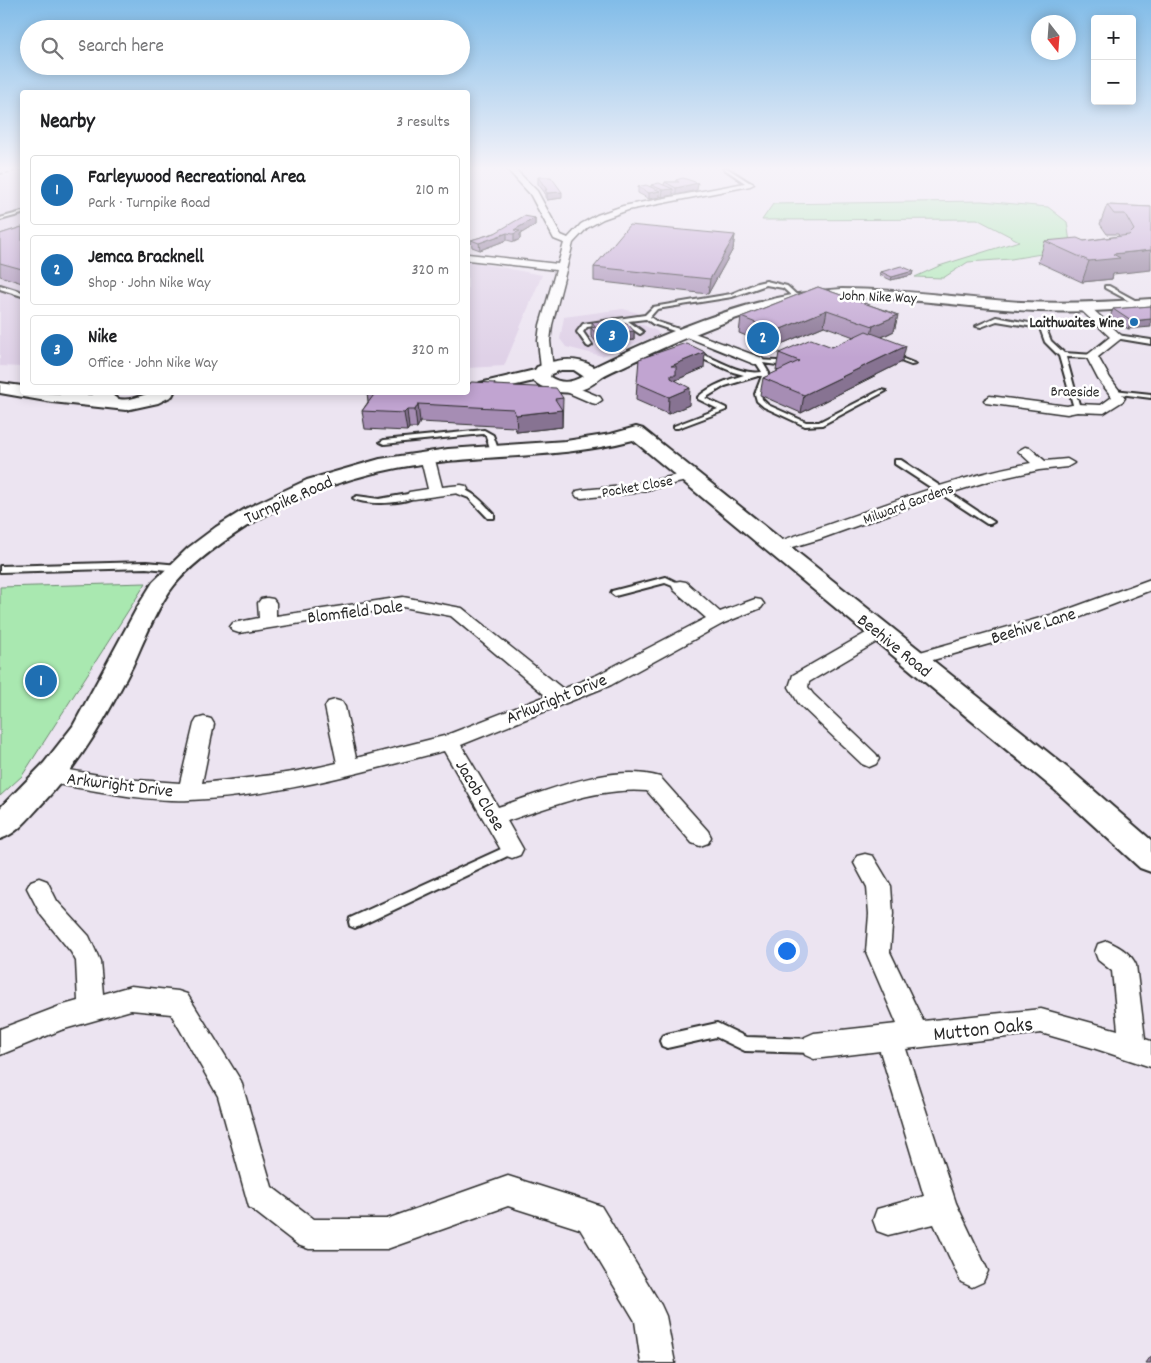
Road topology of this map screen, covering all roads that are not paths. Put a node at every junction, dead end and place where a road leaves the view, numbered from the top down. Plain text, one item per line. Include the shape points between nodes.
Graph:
1 (554, 232) edge
2 (579, 232) edge
3 (569, 242) junction
4 (470, 257) edge
5 (563, 268) junction
6 (0, 287) edge
7 (1107, 287) edge
8 (20, 293) edge
9 (797, 298) junction
10 (1145, 304) edge
11 (1085, 308) junction
12 (647, 317) junction
13 (622, 320) junction
14 (979, 326) dead end
15 (640, 332) dead end
16 (686, 333) junction
17 (1117, 337) junction
18 (1151, 342) edge
19 (589, 345) dead end
20 (882, 352) edge
21 (1062, 355) junction
22 (1092, 356) junction
23 (683, 358) edge
24 (794, 358) edge
25 (758, 362) junction
26 (913, 364) dead end
27 (567, 372) junction
28 (766, 373) junction
29 (751, 375) junction
30 (560, 386) junction
31 (486, 387) junction
32 (470, 388) edge
33 (883, 391) dead end
34 (1114, 392) junction
35 (42, 395) edge
36 (161, 395) edge
37 (1151, 396) edge
38 (104, 397) edge
39 (990, 400) dead end
40 (1077, 408) junction
41 (676, 427) dead end
42 (636, 433) joint
43 (384, 442) dead end
44 (1025, 451) dead end
45 (495, 452) junction
46 (427, 456) junction
47 (898, 462) dead end
48 (1067, 463) dead end
49 (1041, 465) junction
50 (690, 476) junction
51 (458, 489) joint
52 (942, 490) junction
53 (436, 492) junction
54 (582, 494) dead end
55 (414, 495) joint
56 (357, 498) dead end
57 (491, 516) dead end
58 (990, 522) dead end
59 (776, 547) junction
60 (179, 568) junction
61 (0, 569) edge
62 (1151, 584) edge
63 (680, 586) joint
64 (615, 593) dead end
65 (267, 603) dead end
66 (755, 604) dead end
67 (718, 619) junction
68 (268, 623) junction
69 (239, 627) dead end
70 (879, 633) junction
71 (912, 660) junction
72 (560, 697) junction
73 (335, 707) dead end
74 (204, 724) dead end
75 (449, 742) junction
76 (869, 759) dead end
77 (348, 767) junction
78 (50, 775) junction
79 (190, 792) junction
80 (494, 817) junction
81 (0, 827) edge
82 (700, 837) dead end
83 (512, 849) joint
84 (1151, 860) edge
85 (865, 864) dead end
86 (39, 888) dead end
87 (355, 922) dead end
88 (1106, 952) dead end
89 (92, 1009) junction
90 (902, 1036) junction
91 (667, 1041) dead end
92 (0, 1042) edge
93 (814, 1046) joint
94 (1142, 1051) edge
95 (942, 1207) junction
96 (888, 1220) dead end
97 (972, 1271) dead end
98 (658, 1363) edge

1 - 3 street via 557,237
2 - 3 street
3 - 5 street
4 - 5 street
5 - 27 street via 543,333 546,351
6 - 8 lane
7 - 10 lane
9 - 11 street, John Nike Way via 875,294
9 - 12 lane via 785,287 759,284 732,295 655,308
9 - 16 street, John Nike Way via 752,308
10 - 11 street, John Nike Way
11 - 17 street
12 - 13 lane
12 - 16 lane via 655,323
13 - 15 lane
13 - 19 lane via 585,325 580,332
14 - 21 lane via 996,319 1043,327 1048,342
16 - 25 street
16 - 27 street, John Nike Way via 617,362
17 - 18 lane
17 - 22 street
20 - 26 lane
21 - 22 lane
21 - 40 lane
22 - 34 street, Braeside
23 - 29 lane via 699,356
24 - 25 lane via 777,363
25 - 28 lane
27 - 30 street
27 - 30 street via 544,381
27 - 31 street
28 - 29 lane
28 - 33 lane via 759,400 805,424 820,424
29 - 41 lane via 707,391 700,398 724,409
30 - 31 street
31 - 32 street
34 - 37 lane
34 - 40 street, Braeside via 1119,398 1104,409
35 - 38 street
36 - 38 street via 122,404
39 - 40 street, Braeside via 1067,410
42 - 45 street, Turnpike Road via 575,446
42 - 50 street, Beehive Road
43 - 45 lane via 484,432 489,435
44 - 49 street
45 - 46 street, Turnpike Road
46 - 53 street
46 - 60 street, Turnpike Road via 349,472 276,500 233,524
47 - 52 lane
48 - 49 street, Milward Gardens
49 - 52 street, Milward Gardens via 973,479
50 - 54 street, Pocket Close via 634,489
50 - 59 street, Beehive Road
51 - 53 street
51 - 57 lane via 472,496
52 - 58 lane
52 - 59 street, Milward Gardens
53 - 55 street
55 - 56 lane via 379,501
59 - 70 street, Beehive Road
60 - 61 lane via 146,565
60 - 78 street, Turnpike Road via 157,593 82,734
62 - 71 street, Beehive Lane via 1064,617
63 - 64 lane via 666,580
63 - 67 street
65 - 68 street
66 - 67 street, Arkwright Drive
67 - 72 street, Arkwright Drive via 604,680
68 - 69 street, Blomfield Dale
68 - 72 street, Blomfield Dale via 403,602 456,612
70 - 71 street, Beehive Road
70 - 76 street via 800,679 798,688
71 - 84 street, Beehive Road via 1065,782
72 - 75 street, Arkwright Drive
73 - 77 street
74 - 79 street, Arkwright Drive
75 - 77 street, Arkwright Drive
75 - 80 street, Jacob Close
77 - 79 street, Arkwright Drive via 319,775
78 - 79 street, Arkwright Drive via 123,787
78 - 81 street, Turnpike Road
80 - 82 street via 576,790 633,780 653,783
80 - 83 street, Jacob Close
83 - 87 lane
85 - 90 street via 879,886 878,952
86 - 89 street via 49,908 80,944 88,962
88 - 94 street, Mutton Oaks via 1124,965
89 - 92 street
89 - 98 street via 131,998 178,1003 230,1091 260,1196 309,1234 387,1234 508,1191 590,1217 650,1316
90 - 93 street, Mutton Oaks
90 - 94 street, Mutton Oaks via 1042,1021
90 - 95 street
91 - 93 lane via 717,1030 745,1044
95 - 96 street
95 - 97 street

